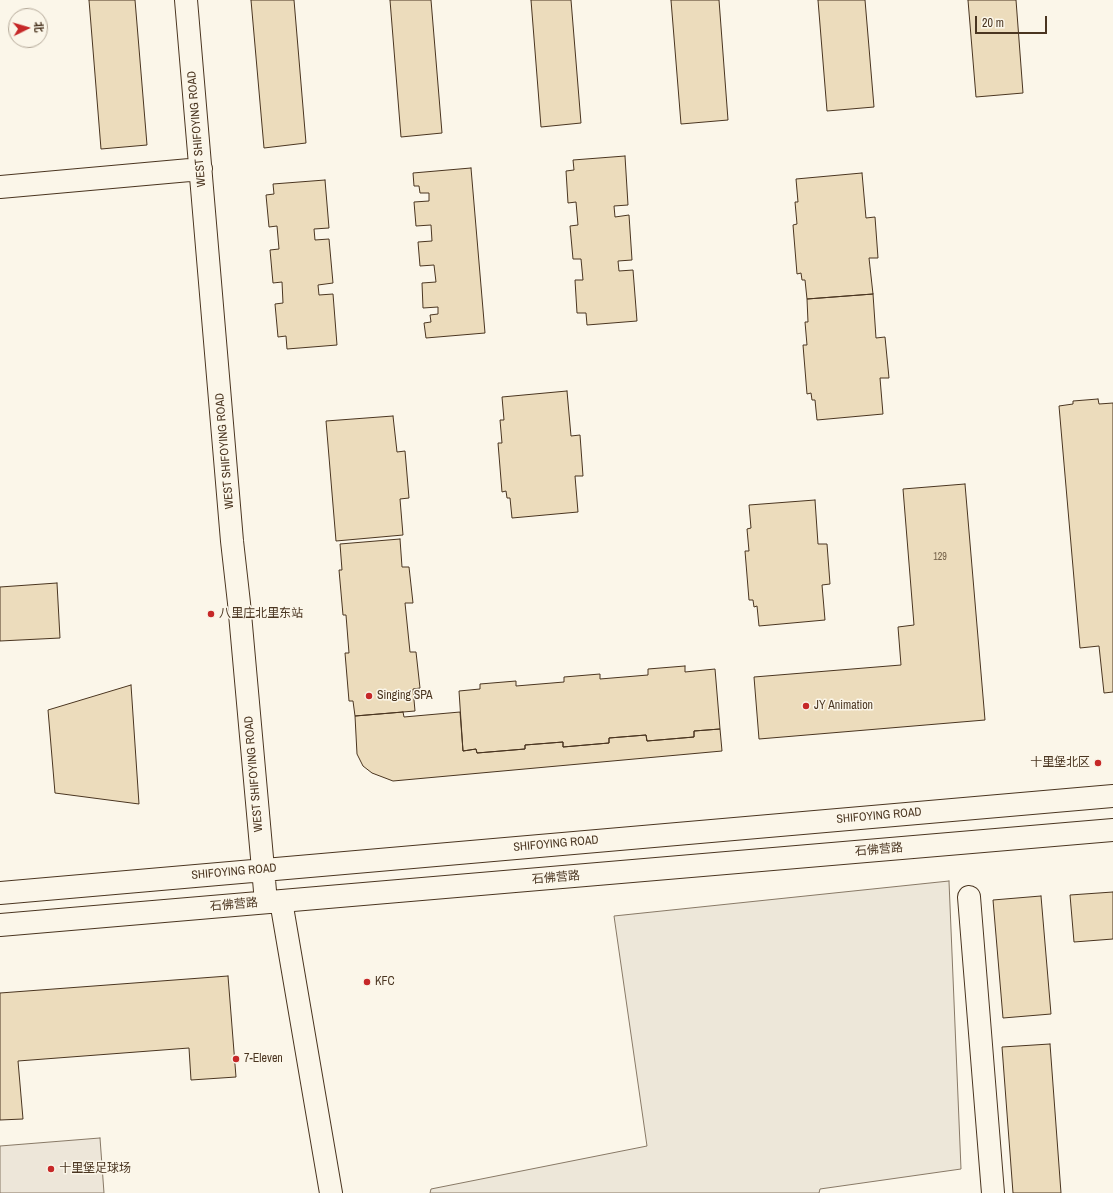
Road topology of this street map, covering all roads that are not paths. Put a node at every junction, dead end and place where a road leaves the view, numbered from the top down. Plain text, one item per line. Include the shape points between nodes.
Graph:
1 (186, 0) edge
2 (201, 169) junction
3 (0, 186) edge
4 (1113, 796) edge
5 (1113, 830) edge
6 (263, 870) junction
7 (0, 893) edge
8 (969, 898) dead end
9 (273, 902) junction
10 (0, 925) edge
11 (330, 1193) edge
12 (993, 1193) edge

1 - 2 street, WEST SHIFOYING ROAD
2 - 3 street
2 - 6 street, WEST SHIFOYING ROAD
4 - 6 street, SHIFOYING ROAD
5 - 9 street, 石佛营路
6 - 7 street, SHIFOYING ROAD
6 - 9 street, WEST SHIFOYING ROAD
8 - 12 street
9 - 10 street, 石佛营路
9 - 11 street, WEST SHIFOYING ROAD

